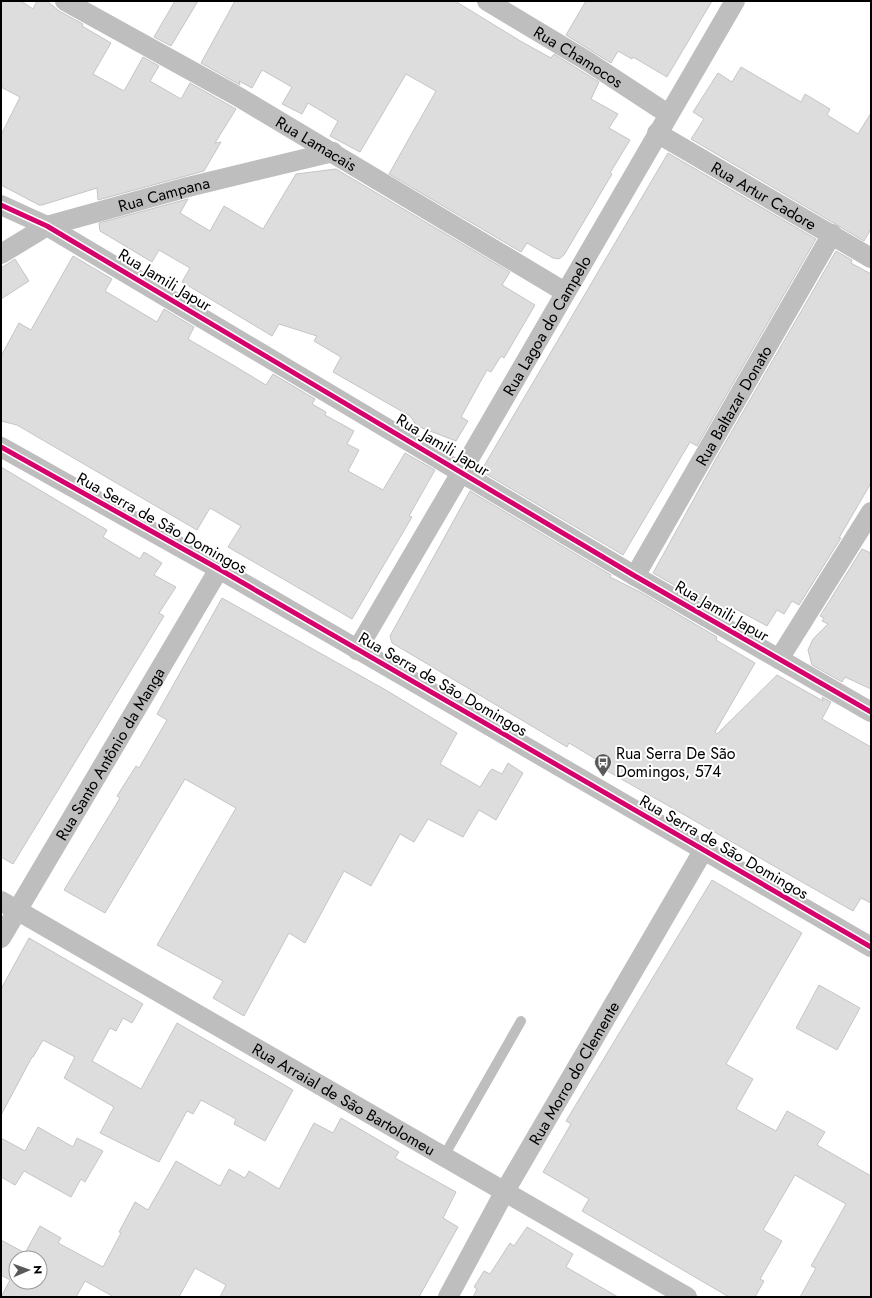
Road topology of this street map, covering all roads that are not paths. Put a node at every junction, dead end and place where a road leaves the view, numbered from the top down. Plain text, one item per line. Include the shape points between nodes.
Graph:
1 (65, 1) edge
2 (487, 1) edge
3 (735, 1) edge
4 (668, 114) junction
5 (657, 133) junction
6 (333, 152) junction
7 (1, 205) edge
8 (48, 226) junction
9 (832, 234) junction
10 (1, 254) edge
11 (871, 258) edge
12 (565, 292) junction
13 (1, 447) edge
14 (462, 471) junction
15 (871, 512) edge
16 (219, 569) junction
17 (635, 576) junction
18 (357, 650) junction
19 (779, 659) junction
20 (871, 712) edge
21 (703, 851) junction
22 (9, 906) edge
23 (1, 938) edge
24 (871, 947) edge
25 (521, 1021) dead end
26 (444, 1156) junction
27 (505, 1191) junction
28 (448, 1297) edge
29 (687, 1297) edge

1 - 6 street, Rua Lamacais
2 - 4 street, Rua Chamocos via 587,61
3 - 4 street, Rua Lagoa do Campelo
4 - 5 street, Rua Lagoa do Campelo
5 - 9 street, Rua Artur Cadore
5 - 12 street, Rua Lagoa do Campelo
6 - 8 street, Rua Campana via 188,187
6 - 12 street, Rua Lamacais
7 - 8 street, Rua Jamili Japur
8 - 10 street, Rua Campana
8 - 14 street, Rua Jamili Japur
9 - 11 street, Rua Artur Cadore
9 - 17 street, Rua Baltazar Donato
12 - 14 street, Rua Lagoa do Campelo
13 - 16 street, Rua Serra de São Domingos
14 - 17 street, Rua Jamili Japur
14 - 18 street, Rua Lagoa do Campelo
15 - 19 street
16 - 18 street, Rua Serra de São Domingos
16 - 22 street, Rua Santo Antônio da Manga
17 - 19 street, Rua Jamili Japur
18 - 21 street, Rua Serra de São Domingos via 516,740
19 - 20 street, Rua Jamili Japur
21 - 24 street, Rua Serra de São Domingos
21 - 27 street, Rua Morro do Clemente
22 - 23 street, Rua Santo Antônio da Manga
22 - 26 street, Rua Arraial de São Bartolomeu
25 - 26 lane
26 - 27 street, Rua Arraial de São Bartolomeu
27 - 28 street, Rua Morro do Clemente
27 - 29 street, Rua Arraial de São Bartolomeu

